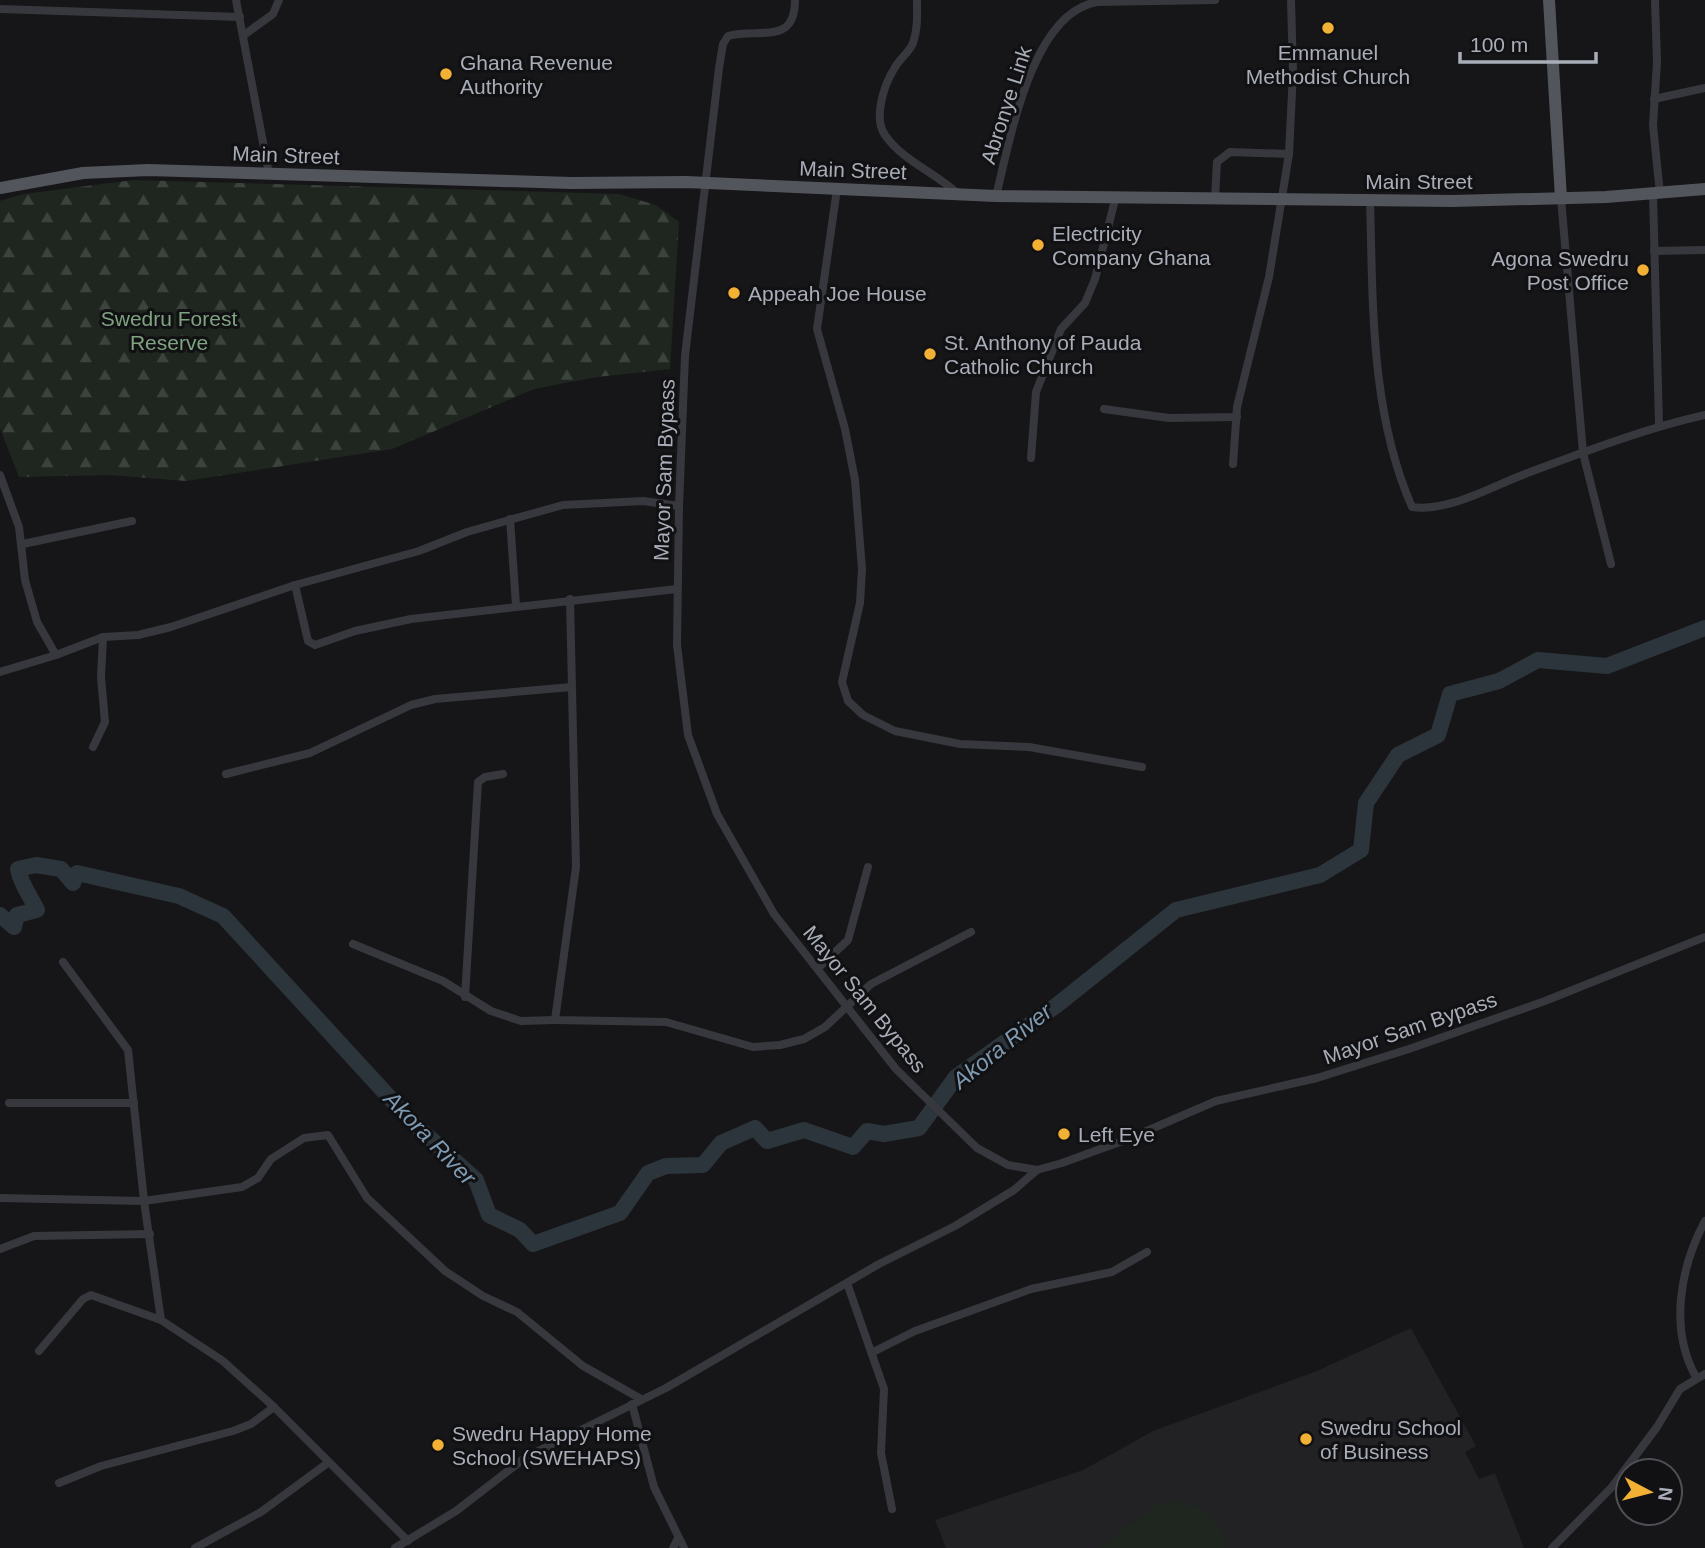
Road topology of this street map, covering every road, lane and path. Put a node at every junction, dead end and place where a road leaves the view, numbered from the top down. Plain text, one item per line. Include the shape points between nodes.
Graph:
1 (236, 0) edge
2 (279, 0) edge
3 (795, 0) edge
4 (917, 0) edge
5 (1215, 0) edge
6 (1291, 0) edge
7 (1549, 0) edge
8 (1655, 0) edge
9 (1086, 2) edge
10 (0, 9) edge
11 (240, 17) junction
12 (244, 35) junction
13 (1705, 88) edge
14 (1654, 99) junction
15 (1289, 154) junction
16 (269, 173) junction
17 (707, 184) junction
18 (0, 188) edge
19 (837, 189) junction
20 (1705, 189) edge
21 (957, 192) junction
22 (1657, 194) junction
23 (996, 196) junction
24 (1116, 196) junction
25 (1215, 198) junction
26 (1561, 198) junction
27 (1283, 199) junction
28 (1370, 200) junction
29 (1705, 250) edge
30 (1654, 251) junction
31 (1104, 409) dead end
32 (1705, 415) edge
33 (1237, 417) junction
34 (1659, 425) junction
35 (1583, 453) junction
36 (1031, 458) dead end
37 (1233, 464) dead end
38 (0, 475) edge
39 (678, 506) junction
40 (510, 519) junction
41 (132, 521) dead end
42 (23, 544) junction
43 (1611, 564) dead end
44 (295, 585) junction
45 (677, 589) junction
46 (570, 599) junction
47 (516, 605) junction
48 (103, 637) junction
49 (56, 655) junction
50 (0, 672) edge
51 (572, 687) junction
52 (93, 747) dead end
53 (1142, 767) dead end
54 (226, 774) dead end
55 (503, 775) dead end
56 (868, 867) dead end
57 (971, 932) dead end
58 (1705, 937) edge
59 (353, 944) dead end
60 (64, 962) dead end
61 (818, 968) junction
62 (465, 997) junction
63 (846, 1007) junction
64 (555, 1020) junction
65 (9, 1103) dead end
66 (134, 1103) junction
67 (1037, 1170) junction
68 (0, 1198) edge
69 (144, 1201) junction
70 (1705, 1222) edge
71 (149, 1234) junction
72 (0, 1249) edge
73 (1147, 1252) dead end
74 (847, 1283) junction
75 (161, 1320) junction
76 (39, 1351) dead end
77 (873, 1352) junction
78 (1701, 1376) edge
79 (641, 1399) junction
80 (632, 1404) junction
81 (274, 1407) junction
82 (329, 1462) junction
83 (59, 1483) dead end
84 (892, 1509) dead end
85 (678, 1538) junction
86 (401, 1545) edge
87 (195, 1548) edge
88 (673, 1548) edge
89 (684, 1548) edge
90 (1552, 1548) edge

1 - 11 street
2 - 12 street via 273,13
3 - 17 street, Mayor Sam Bypass via 785,28 776,33 738,33 723,44
4 - 21 street via 912,45 893,69 880,107 880,122 884,134 908,158
5 - 9 street, Abronye Link
6 - 15 street
7 - 26 main road
8 - 14 street
9 - 23 street, Abronye Link via 1047,38 1029,81
10 - 11 street
11 - 12 street
12 - 16 street
13 - 14 street
14 - 22 street
15 - 25 street via 1230,152 1217,162
15 - 27 street
16 - 17 main road, Main Street
16 - 18 main road, Main Street via 119,170
17 - 19 main road, Main Street
17 - 39 street, Mayor Sam Bypass via 685,356
19 - 21 main road, Main Street
19 - 53 street via 817,329 855,480 862,569 860,603 842,682 848,701 863,715 895,731
20 - 22 main road, Main Street
21 - 23 main road, Main Street
22 - 26 main road, Main Street
22 - 30 street
23 - 24 main road, Main Street
24 - 25 main road, Main Street
24 - 36 street via 1095,279 1085,303 1061,329 1035,392
25 - 27 main road, Main Street
26 - 28 main road, Main Street
26 - 35 street
27 - 28 main road, Main Street
27 - 33 street
28 - 35 street via 1378,371 1412,507 1427,509 1472,495
29 - 30 street
30 - 34 street
31 - 33 street via 1169,418
32 - 34 street
33 - 37 street
34 - 35 street
35 - 43 street
38 - 42 street
39 - 40 street via 643,500 587,503
39 - 45 street, Mayor Sam Bypass
40 - 44 street via 419,551
40 - 47 street
41 - 42 street
42 - 49 street via 25,580 37,622
44 - 47 street via 308,641 315,645 380,624
44 - 48 street via 171,627
45 - 46 street
45 - 61 street, Mayor Sam Bypass via 681,691 688,734 703,775 737,853 774,914
46 - 47 street
46 - 51 street
48 - 49 street
48 - 52 street via 105,722
49 - 50 street
51 - 54 street via 411,705 310,752
51 - 64 street via 576,867
55 - 62 street via 478,782
56 - 61 street via 848,940
57 - 63 street via 883,976
58 - 67 street, Mayor Sam Bypass via 1409,1049 1317,1078 1216,1101 1128,1139
59 - 62 street via 443,981
60 - 66 street via 128,1050
61 - 63 street, Mayor Sam Bypass
62 - 64 street via 521,1021
63 - 64 street via 804,1039 754,1047 666,1022
63 - 67 street, Mayor Sam Bypass via 896,1069 994,1160
65 - 66 street
66 - 69 street
67 - 74 street via 991,1205
68 - 69 street
69 - 71 street
69 - 79 street via 242,1187 293,1145 311,1136 328,1135 367,1198 445,1271 517,1312 583,1366
70 - 78 street via 1689,1259 1680,1305 1680,1325
71 - 72 street via 34,1236
71 - 75 street
73 - 77 street via 1112,1272 1031,1289 915,1331
74 - 77 street
74 - 79 street
75 - 76 street via 92,1295 83,1299
75 - 81 street via 223,1361
77 - 84 street via 884,1389 881,1453
78 - 90 street via 1680,1389 1612,1487
79 - 80 street
80 - 85 street via 654,1487
80 - 86 street via 526,1457 457,1511
81 - 82 street
81 - 83 street via 233,1431 102,1466
82 - 86 street
82 - 87 street via 261,1512
85 - 88 street
85 - 89 street

